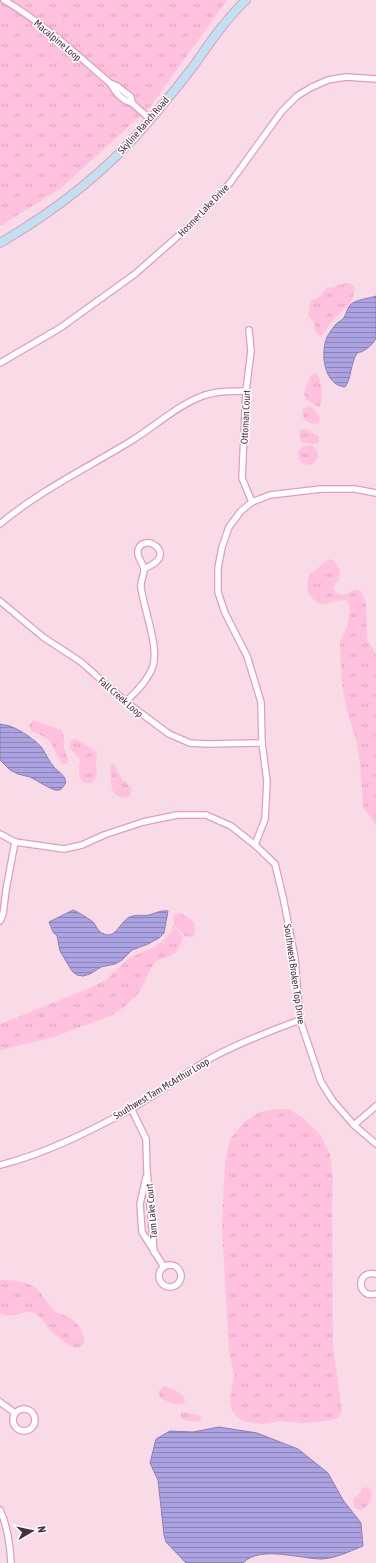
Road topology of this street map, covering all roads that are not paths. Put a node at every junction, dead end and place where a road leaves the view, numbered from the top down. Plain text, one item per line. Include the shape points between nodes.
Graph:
1 (4, 0) edge
2 (246, 0) edge
3 (376, 79) edge
4 (150, 120) junction
5 (0, 243) edge
6 (250, 330) dead end
7 (0, 363) edge
8 (246, 391) junction
9 (376, 493) edge
10 (252, 502) junction
11 (0, 524) edge
12 (144, 569) junction
13 (0, 601) edge
14 (126, 702) junction
15 (262, 743) junction
16 (0, 834) edge
17 (15, 842) junction
18 (255, 845) junction
19 (0, 921) edge
20 (300, 1020) junction
21 (376, 1106) edge
22 (131, 1108) junction
23 (354, 1125) junction
24 (376, 1144) edge
25 (0, 1165) edge
26 (147, 1171) junction
27 (154, 1252) junction
28 (164, 1267) dead end
29 (376, 1274) edge
30 (376, 1294) edge
31 (0, 1402) edge
32 (15, 1413) dead end
33 (0, 1510) edge
34 (11, 1563) edge

1 - 4 street, Macalpine Loop via 25,12 110,83 126,93 132,103
2 - 4 street, Skyline Ranch Road via 222,25
3 - 7 street, Hosmer Lake Drive via 346,77 328,80 297,96 282,111 230,183 189,227 135,274 60,328
4 - 5 street, Skyline Ranch Road via 117,155 68,197
6 - 8 street, Ottoman Court via 251,351
8 - 10 street, Ottoman Court via 242,478
8 - 11 street via 227,391 201,396 177,409 133,440 50,488
9 - 10 street via 355,489 311,490 270,495
10 - 15 street via 241,511 229,527 218,568 218,592 225,613 247,656 261,702
12 - 12 street via 138,550 141,545 152,543 160,551 159,557 156,562
12 - 14 street via 141,586 155,651 153,666 143,684
13 - 14 street, Fall Creek Loop via 43,637 81,662
14 - 15 street, Fall Creek Loop via 169,734 190,743
15 - 18 street via 267,780 265,819
16 - 17 street, Southwest Broken Top Drive
17 - 18 street, Southwest Broken Top Drive via 64,849 82,845 143,822 177,815 206,815 231,826
17 - 19 street
18 - 20 street, Southwest Broken Top Drive via 275,864 277,871 295,958
20 - 22 street, Southwest Tam McArthur Loop via 214,1056
20 - 23 street, Southwest Broken Top Drive via 321,1082 333,1102
21 - 23 street
22 - 25 street, Southwest Tam McArthur Loop via 48,1150
22 - 26 street, Tam Lake Court via 146,1139
23 - 24 street, Southwest Broken Top Drive
26 - 27 street, Tam Lake Court
26 - 27 street, Tam Lake Court via 140,1204 142,1232
27 - 28 street, Tam Lake Court
29 - 30 street via 366,1274 361,1283 365,1293
31 - 32 street
33 - 34 street via 10,1543

